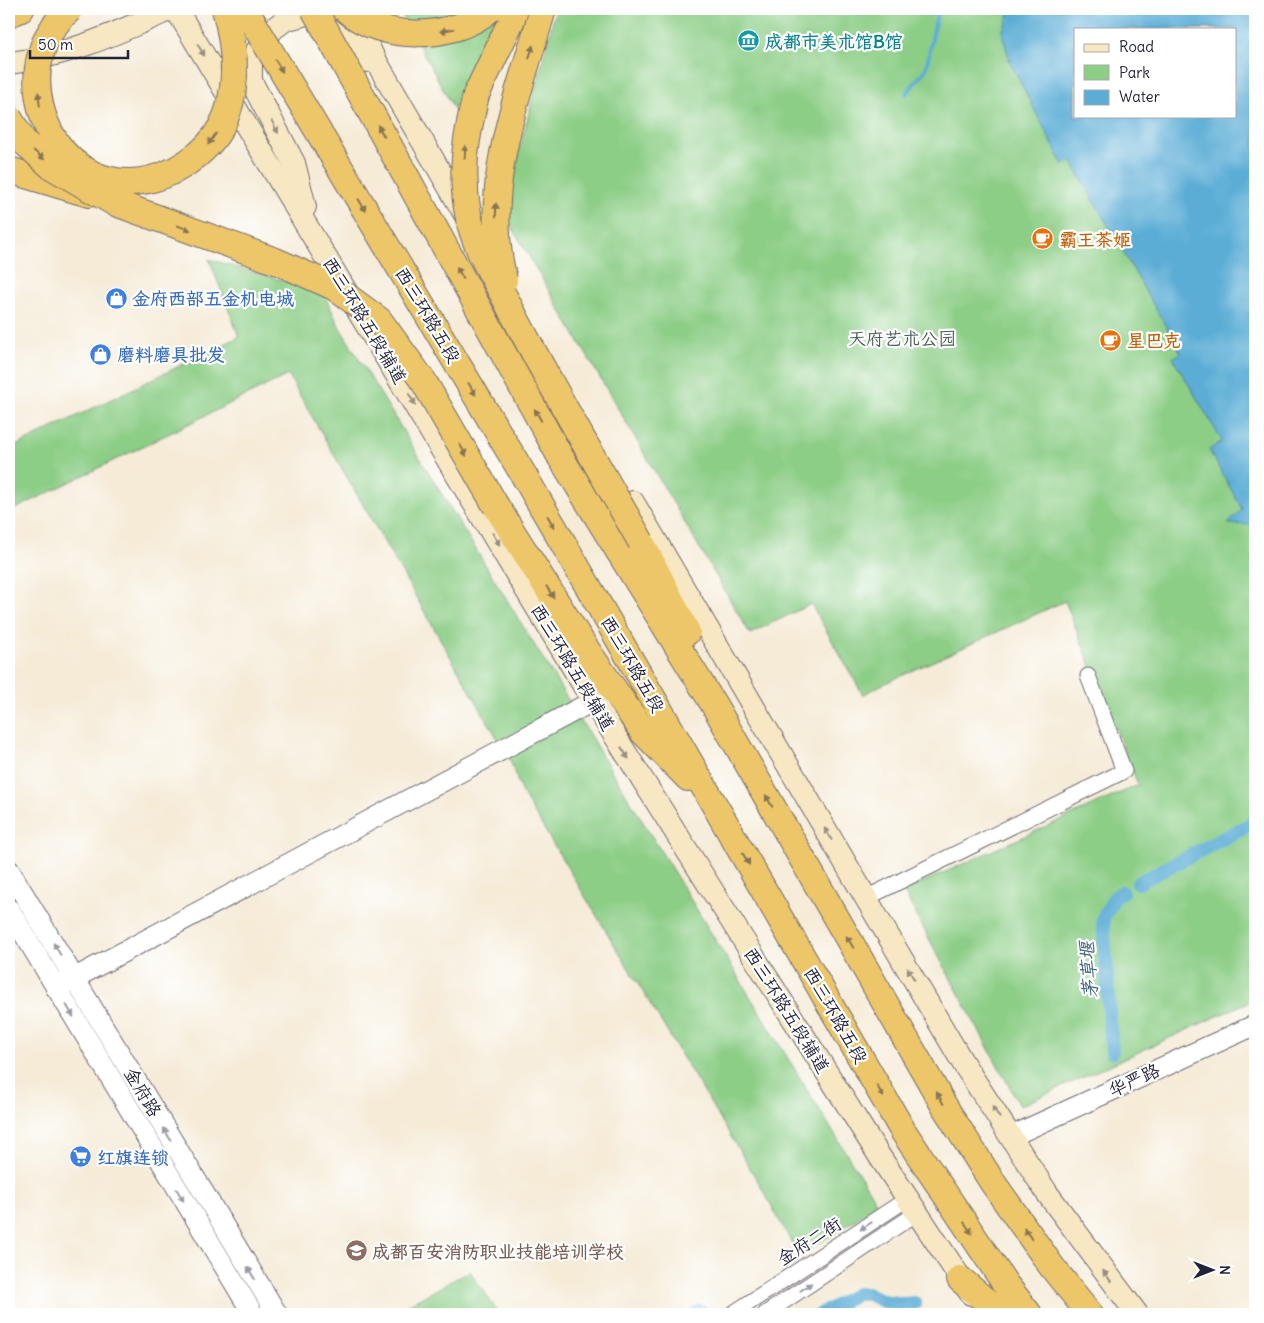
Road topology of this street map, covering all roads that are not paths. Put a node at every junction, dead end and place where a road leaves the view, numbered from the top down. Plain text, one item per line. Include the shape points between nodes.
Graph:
1 (20, 9) edge
2 (70, 9) edge
3 (171, 9) edge
4 (176, 9) edge
5 (225, 9) edge
6 (244, 9) edge
7 (314, 9) edge
8 (345, 9) edge
9 (350, 9) edge
10 (490, 9) edge
11 (517, 9) edge
12 (543, 9) edge
13 (9, 14) edge
14 (9, 63) edge
15 (389, 83) junction
16 (9, 118) edge
17 (9, 170) edge
18 (113, 202) junction
19 (312, 232) junction
20 (519, 326) junction
21 (1088, 676) dead end
22 (592, 701) junction
23 (714, 705) junction
24 (714, 804) junction
25 (9, 870) edge
26 (866, 898) junction
27 (9, 909) edge
28 (74, 979) junction
29 (56, 988) junction
30 (1255, 1024) edge
31 (1012, 1136) junction
32 (912, 1206) junction
33 (1052, 1268) junction
34 (960, 1279) junction
35 (253, 1314) edge
36 (277, 1314) edge
37 (732, 1314) edge
38 (765, 1314) edge
39 (987, 1314) edge
40 (1001, 1314) edge
41 (1028, 1314) edge
42 (1090, 1314) edge
43 (1112, 1314) edge
44 (1137, 1314) edge

1 - 13 highway
5 -> 2 highway, bridge via 234,60 232,91 222,127 204,151 178,169 153,180 126,183 96,177 71,162 52,139 40,110 36,74 44,42
3 - 14 main road via 82,46 35,60
4 -> 19 main road, 西三环路五段辅道
6 -> 24 highway, 西三环路五段, bridge via 526,480
23 -> 7 highway, bridge via 561,458
10 -> 8 highway, bridge via 455,28 419,34 382,28
9 - 15 main road
20 -> 11 highway, bridge via 481,252 468,217 463,181 465,139 476,95
20 -> 12 highway, bridge via 504,278 496,232 496,191 504,145
15 -> 19 main road via 342,34 324,19 307,14 285,20 273,29 250,60 251,81 294,163
26 -> 15 main road
16 -> 18 highway, bridge via 24,142 51,166
17 - 18 highway, bridge
18 -> 24 highway, bridge via 278,262 326,284 379,320 424,382 496,506 584,646 644,733
19 -> 22 main road, 西三环路五段辅道
20 - 23 highway, bridge via 641,542 699,655
21 - 26 street via 1124,771
22 - 28 street
22 -> 32 main road, 西三环路五段辅道
33 -> 23 highway via 946,1109
24 -> 41 highway, 西三环路五段 via 903,1130
28 -> 25 street, 金府路
31 -> 26 main road via 963,1063
27 - 29 street, 金府路
28 - 29 street
36 -> 28 street, 金府路
29 -> 35 street, 金府路
30 - 31 street, 华严路
44 -> 31 main road via 1048,1193
32 - 34 main road, 西三环路五段辅道
32 -> 37 street, 金府二街
38 -> 32 street, 金府二街
33 - 42 highway
33 - 43 highway
34 - 39 main road, 西三环路五段辅道
34 - 40 highway

